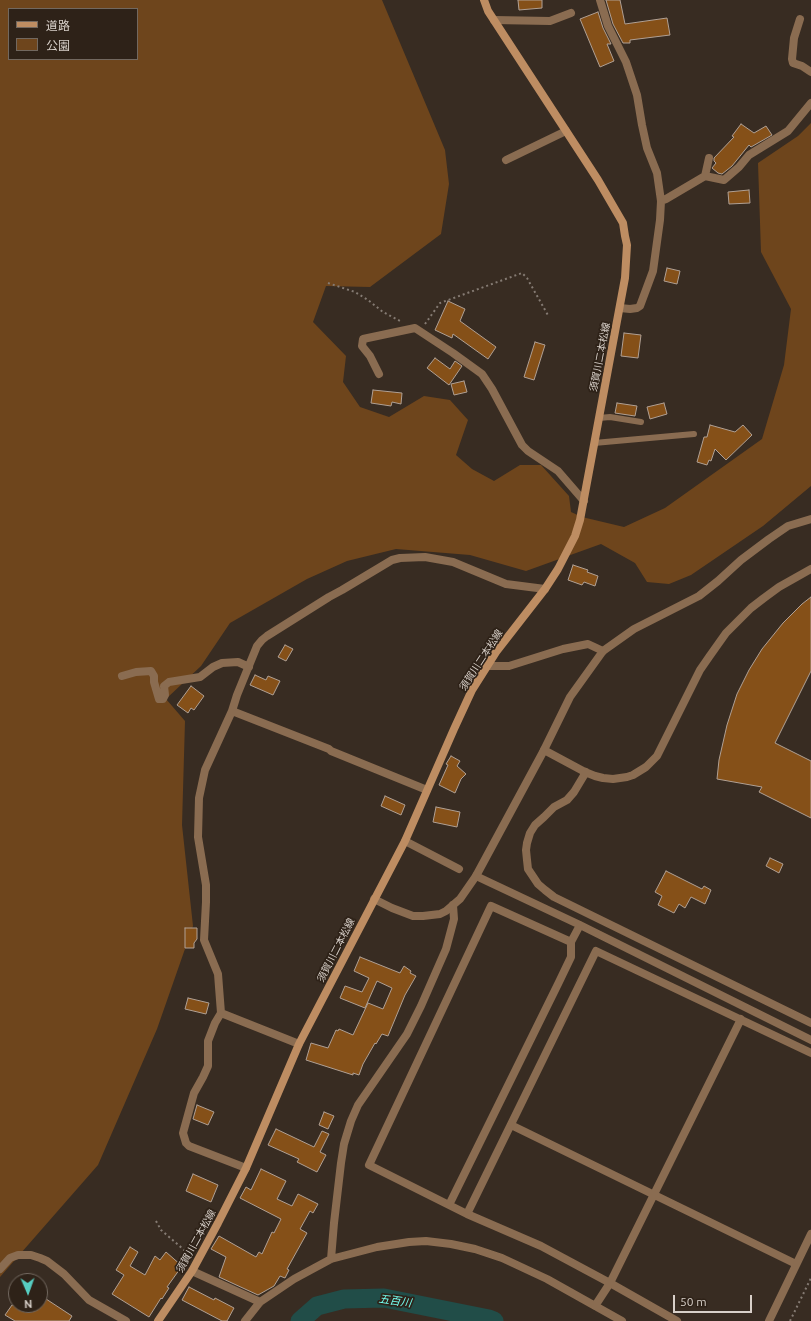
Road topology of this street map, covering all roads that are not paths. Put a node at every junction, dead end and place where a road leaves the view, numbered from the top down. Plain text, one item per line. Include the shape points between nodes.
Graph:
1 (484, 0) edge
2 (600, 0) edge
3 (570, 13) dead end
4 (800, 19) dead end
5 (494, 20) junction
6 (811, 72) edge
7 (811, 103) edge
8 (566, 131) junction
9 (709, 158) dead end
10 (506, 160) dead end
11 (705, 176) junction
12 (660, 201) junction
13 (620, 308) junction
14 (379, 374) dead end
15 (599, 418) junction
16 (641, 422) dead end
17 (694, 434) dead end
18 (594, 443) junction
19 (584, 501) junction
20 (811, 519) edge
21 (811, 569) edge
22 (545, 589) junction
23 (603, 651) junction
24 (249, 666) junction
25 (488, 666) junction
26 (122, 676) dead end
27 (232, 711) junction
28 (544, 750) junction
29 (586, 772) junction
30 (427, 790) junction
31 (405, 841) junction
32 (459, 869) dead end
33 (476, 876) junction
34 (374, 899) junction
35 (453, 905) junction
36 (580, 925) junction
37 (571, 942) junction
38 (221, 1013) junction
39 (741, 1019) junction
40 (811, 1023) edge
41 (811, 1040) edge
42 (298, 1044) junction
43 (811, 1053) edge
44 (511, 1125) junction
45 (246, 1168) junction
46 (654, 1195) junction
47 (449, 1205) junction
48 (467, 1214) junction
49 (811, 1234) edge
50 (331, 1259) junction
51 (796, 1264) junction
52 (0, 1269) edge
53 (192, 1271) junction
54 (610, 1283) junction
55 (260, 1302) junction
56 (595, 1306) junction
57 (126, 1321) edge
58 (158, 1321) edge
59 (245, 1321) edge
60 (622, 1321) edge
61 (677, 1321) edge
62 (769, 1321) edge

1 - 5 main road, 須賀川二本松線
2 - 12 street via 637,95 642,125 657,173
3 - 5 street via 550,21
4 - 6 street via 794,38 792,59 793,63
5 - 8 main road, 須賀川二本松線
7 - 11 street via 788,131 749,155 724,180
8 - 10 street
8 - 13 main road, 須賀川二本松線 via 623,223 627,245
9 - 11 street
11 - 12 street
12 - 13 street via 653,271 640,306
13 - 15 main road, 須賀川二本松線
14 - 19 street via 362,346 363,339 418,330 482,374 522,445 528,452 558,471
15 - 16 lane via 610,417
15 - 18 main road, 須賀川二本松線
17 - 18 lane
18 - 19 main road, 須賀川二本松線
19 - 22 main road, 須賀川二本松線 via 576,536
20 - 23 street via 788,526 741,560 698,596 634,629
21 - 29 street via 764,598 726,633 700,670 658,756 646,767 633,775 620,778 603,778
22 - 24 street via 506,584 453,562 425,558 392,560 268,636 257,646
22 - 25 main road, 須賀川二本松線
23 - 25 street via 588,644 509,666
23 - 28 street via 570,697
24 - 26 street via 238,662 222,663 200,677 169,682 164,686 163,699 159,699 151,671
24 - 27 street
25 - 30 main road, 須賀川二本松線 via 469,696
27 - 30 street
27 - 38 street via 205,770 198,798 198,837 206,885 204,940 218,974
28 - 29 street
28 - 33 street
29 - 40 street via 567,800 554,808 530,833 526,850 528,869 538,884 554,897
30 - 31 main road, 須賀川二本松線
31 - 32 street
31 - 34 main road, 須賀川二本松線
33 - 35 street
33 - 36 street
34 - 35 street via 413,916 440,914
34 - 42 main road, 須賀川二本松線
35 - 50 street via 454,919 446,949 421,1006 406,1034 358,1105 351,1121 341,1163
36 - 37 street
36 - 41 street
37 - 47 street via 571,957
37 - 47 street via 491,906 369,1165
38 - 42 street
38 - 45 street via 208,1041 208,1066 194,1093 183,1133 189,1146
39 - 43 street
39 - 44 street via 596,951
39 - 46 street
42 - 45 main road, 須賀川二本松線
44 - 46 street
44 - 48 street
45 - 53 main road, 須賀川二本松線
46 - 51 street
46 - 54 street
47 - 48 street
48 - 54 street via 541,1246
49 - 51 street
50 - 55 street via 294,1279
50 - 56 street via 409,1242 451,1244 502,1258
51 - 62 street
52 - 57 street via 10,1258 18,1255 40,1258 64,1274 90,1300
53 - 55 street
53 - 58 main road, 須賀川二本松線
54 - 56 street
54 - 61 street
55 - 59 street
56 - 60 street

